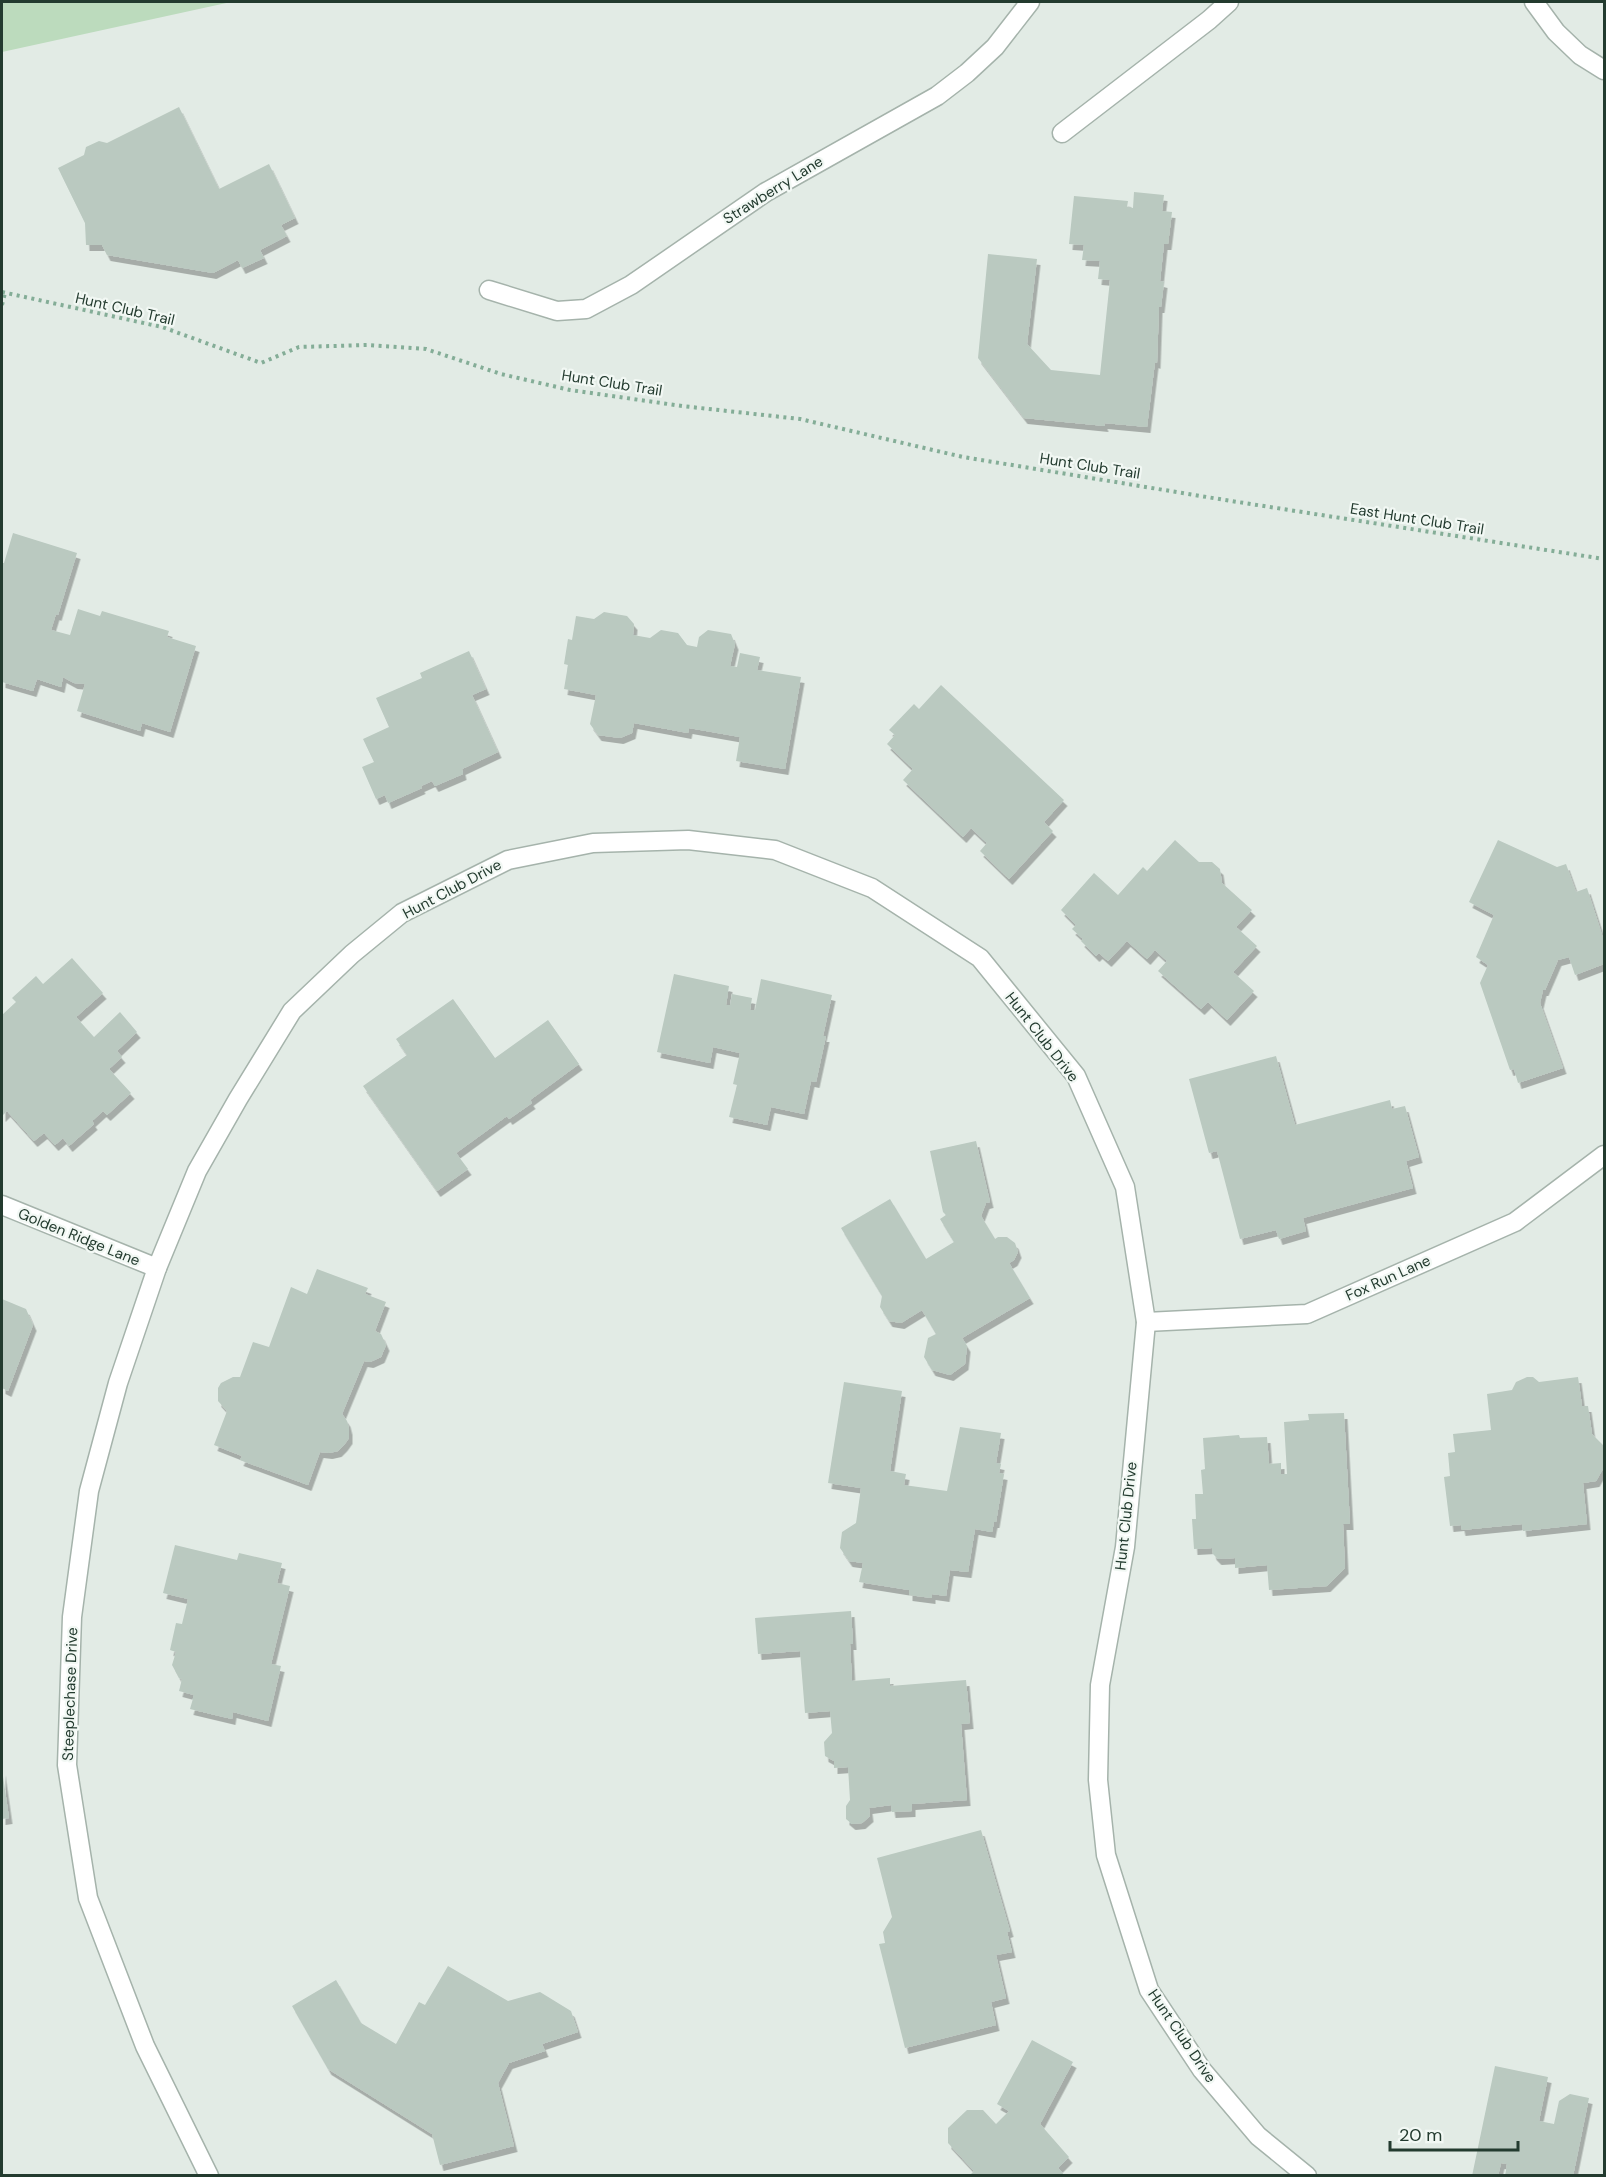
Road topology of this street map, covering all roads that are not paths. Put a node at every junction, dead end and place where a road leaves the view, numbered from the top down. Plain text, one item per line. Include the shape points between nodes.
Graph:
1 (1030, 2) edge
2 (1228, 2) edge
3 (1534, 2) edge
4 (1605, 70) edge
5 (1062, 133) dead end
6 (489, 290) dead end
7 (1605, 1155) edge
8 (2, 1205) edge
9 (157, 1268) junction
10 (1146, 1322) junction
11 (209, 2175) edge
12 (1307, 2175) edge

1 - 6 street, Strawberry Lane via 995,47 937,96 766,192 631,285 586,309 557,311
2 - 5 street
3 - 4 street via 1556,32 1580,55
7 - 10 street, Fox Run Lane via 1515,1222 1307,1314
8 - 9 street, Golden Ridge Lane
9 - 10 street, Hunt Club Drive via 197,1171 292,1011 402,913 508,860 593,843 688,840 775,850 872,888 980,958 1076,1076 1125,1187
9 - 11 street, Steeplechase Drive via 118,1383 89,1491 72,1617 67,1765 88,1898 145,2046
10 - 12 street, Hunt Club Drive via 1125,1547 1100,1685 1098,1780 1106,1856 1149,1989 1209,2078 1258,2136

